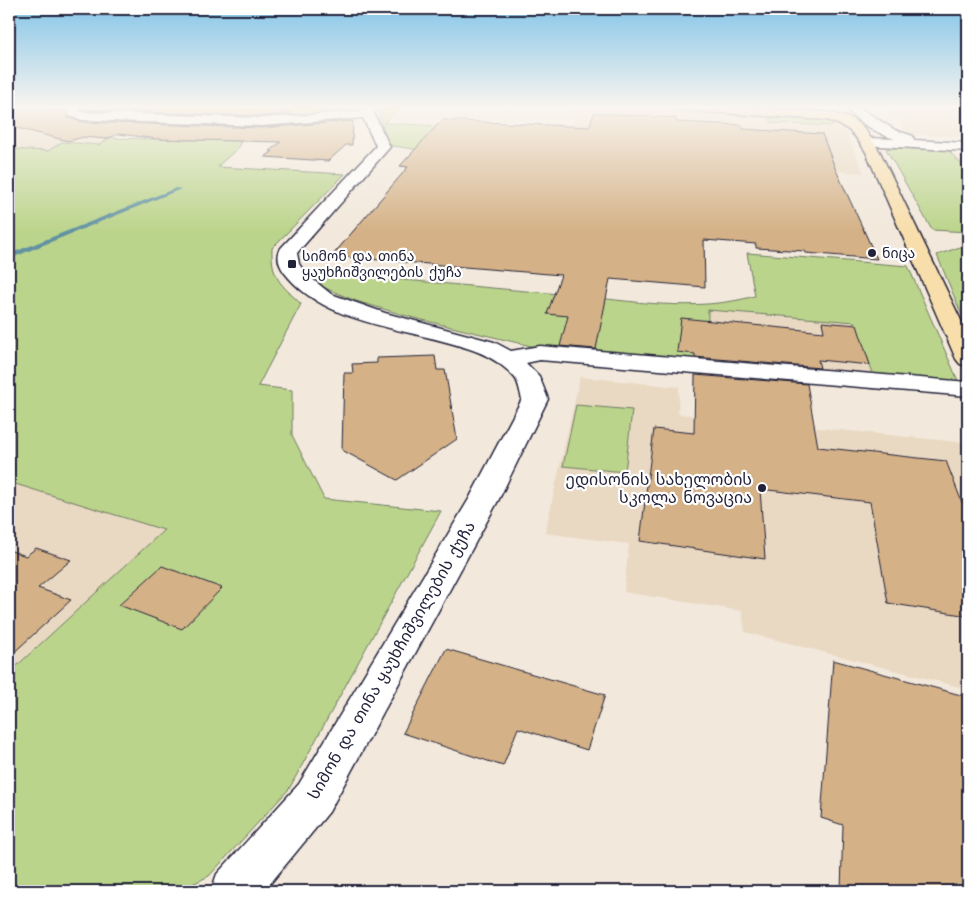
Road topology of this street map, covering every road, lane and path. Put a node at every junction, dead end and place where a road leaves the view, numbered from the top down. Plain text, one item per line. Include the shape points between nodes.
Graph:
1 (382, 148) edge
2 (870, 148) edge
3 (508, 359) junction
4 (968, 359) edge
5 (968, 388) edge
6 (234, 891) edge

1 - 3 street, სიმონ და თინა ყაუხჩიშვილების ქუჩა via 288,252 289,265 299,278 324,298 377,318 486,347
2 - 4 main road
3 - 5 street via 540,353
3 - 6 street, სიმონ და თინა ყაუხჩიშვილების ქუჩა via 527,376 535,399 484,499 314,798

